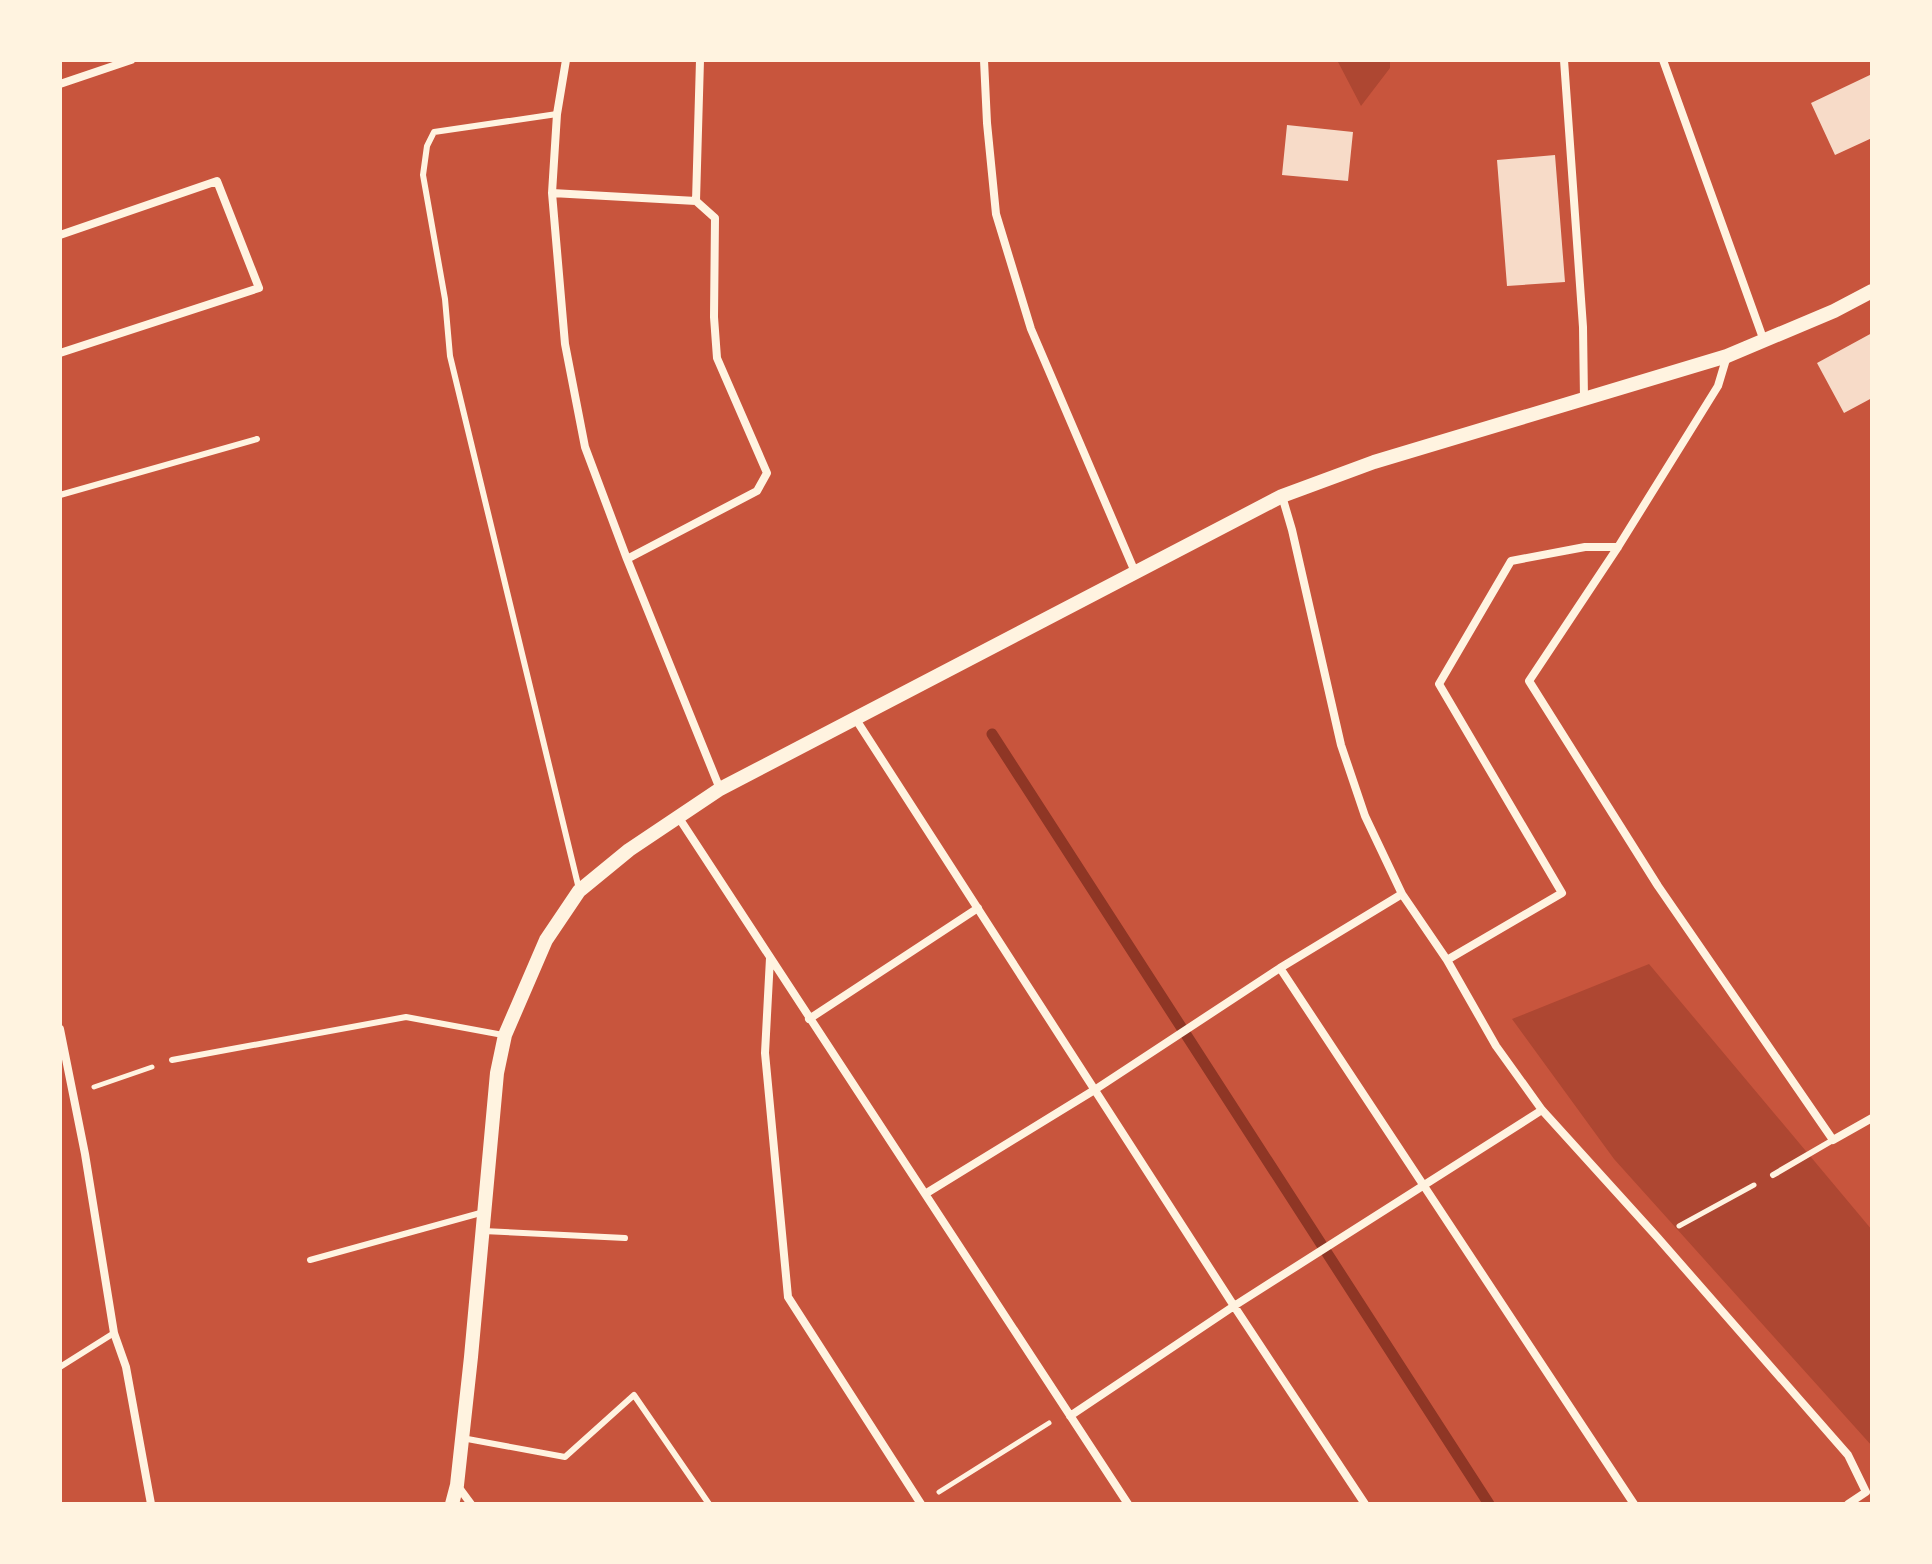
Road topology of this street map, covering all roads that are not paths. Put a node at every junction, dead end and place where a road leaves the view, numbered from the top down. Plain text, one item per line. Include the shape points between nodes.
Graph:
1 (131, 60) edge
2 (566, 60) edge
3 (700, 60) edge
4 (984, 60) edge
5 (1564, 60) edge
6 (1663, 60) edge
7 (60, 84) edge
8 (557, 114) junction
9 (552, 193) junction
10 (696, 201) junction
11 (60, 235) edge
12 (1872, 291) edge
13 (1764, 341) junction
14 (60, 353) edge
15 (1727, 356) junction
16 (1584, 399) junction
17 (257, 439) dead end
18 (60, 495) edge
19 (1282, 496) junction
20 (1618, 547) junction
21 (627, 559) junction
22 (1135, 572) junction
23 (855, 717) junction
24 (720, 789) junction
25 (679, 818) junction
26 (579, 891) junction
27 (1402, 894) junction
28 (978, 908) junction
29 (770, 958) junction
30 (1447, 960) junction
31 (1280, 968) junction
32 (809, 1019) junction
33 (60, 1029) edge
34 (505, 1035) junction
35 (172, 1060) road end
36 (1096, 1089) junction
37 (1542, 1110) junction
38 (1872, 1118) edge
39 (1833, 1140) junction
40 (1773, 1175) road end
41 (1425, 1187) junction
42 (925, 1194) junction
43 (484, 1212) junction
44 (483, 1231) junction
45 (625, 1238) dead end
46 (310, 1260) dead end
47 (1234, 1306) junction
48 (114, 1333) junction
49 (60, 1367) edge
50 (1070, 1416) junction
51 (462, 1438) junction
52 (457, 1485) junction
53 (1869, 1495) edge
54 (151, 1504) edge
55 (452, 1504) edge
56 (471, 1504) edge
57 (709, 1504) edge
58 (921, 1504) edge
59 (1128, 1504) edge
60 (1365, 1504) edge
61 (1634, 1504) edge
62 (1848, 1504) edge

1 - 7 street
2 - 8 street
3 - 10 street
4 - 22 street via 996,214 1031,329
5 - 16 street
6 - 13 street
8 - 9 street
8 - 26 lane via 434,132 423,175 450,356
9 - 10 street
9 - 21 street via 565,344 585,447
10 - 21 street via 715,218 717,358 767,473 757,491
11 - 14 street via 217,181 259,288
12 - 13 street
13 - 15 street
15 - 16 street
15 - 20 street via 1718,386
16 - 19 street via 1374,462
17 - 18 lane
19 - 22 street
19 - 27 street via 1341,745 1365,816
20 - 30 street via 1585,547 1511,561 1439,684 1562,893
20 - 39 street via 1529,681 1658,886
21 - 24 street
22 - 23 street
23 - 24 street
23 - 28 street
24 - 25 street
25 - 26 street
25 - 29 street
26 - 34 street via 546,940
27 - 30 street
27 - 31 street
28 - 32 street
28 - 36 street
29 - 32 street
29 - 58 street via 765,1053 788,1297
30 - 37 street via 1496,1046
31 - 36 street
31 - 41 street
32 - 42 street
33 - 48 street
34 - 35 lane via 406,1017
34 - 43 street
36 - 42 street
36 - 47 street
37 - 41 street
37 - 53 street via 1848,1455
38 - 39 street
39 - 40 lane
41 - 47 street
41 - 61 street
42 - 50 street
43 - 44 street
43 - 46 lane
44 - 45 lane
44 - 51 street
47 - 50 street
47 - 60 street
48 - 49 lane
48 - 54 street via 126,1367
50 - 59 street
51 - 52 street
51 - 57 lane via 565,1457 634,1395
52 - 55 street
52 - 56 street
53 - 62 street

